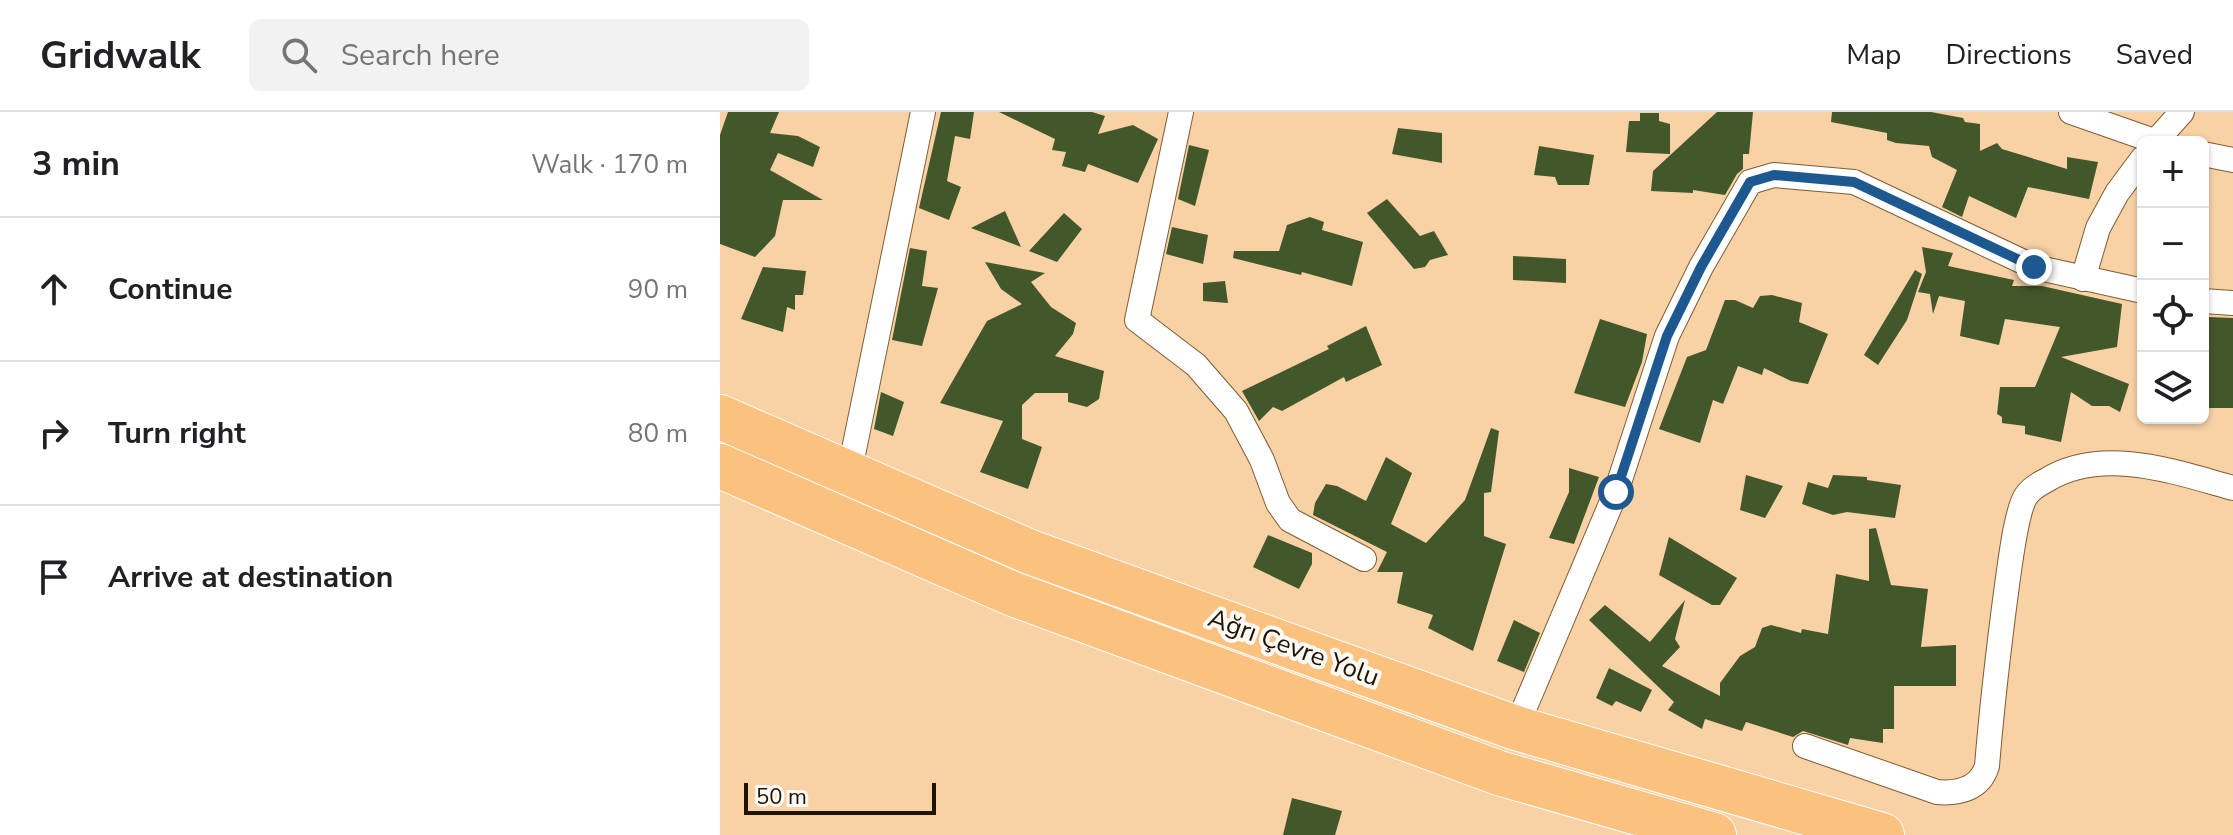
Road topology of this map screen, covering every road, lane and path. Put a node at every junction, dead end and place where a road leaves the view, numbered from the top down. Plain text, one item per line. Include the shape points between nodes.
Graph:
1 (923, 112) edge
2 (1181, 112) edge
3 (2071, 112) edge
4 (2182, 112) edge
5 (2139, 136) edge
6 (2161, 136) edge
7 (2209, 155) edge
8 (2233, 160) edge
9 (2137, 166) edge
10 (2083, 279) junction
11 (2137, 290) edge
12 (2209, 301) edge
13 (2233, 303) edge
14 (720, 417) edge
15 (720, 466) edge
16 (849, 474) junction
17 (2233, 488) edge
18 (1364, 559) dead end
19 (1516, 728) junction
20 (1805, 746) dead end
21 (1714, 835) edge
22 (1882, 835) edge

1 - 16 street
2 - 18 street via 1137,320 1196,365 1236,411 1290,520
3 - 5 street
4 - 6 street
7 - 8 street
9 - 10 street via 2098,228
10 - 11 street
10 - 19 street via 2034,267 1854,182 1774,175 1750,182 1667,336 1616,492
12 - 13 street
14 - 16 highway, Ağrı Çevre Yolu
15 - 21 highway, Ağrı Çevre Yolu via 1013,594 1499,773
16 - 19 highway, Ağrı Çevre Yolu via 1030,552
17 - 20 street via 2142,465 2103,464 2065,470 2025,496 1995,669 1987,766 1975,785 1937,792
19 - 22 highway, Ağrı Çevre Yolu

